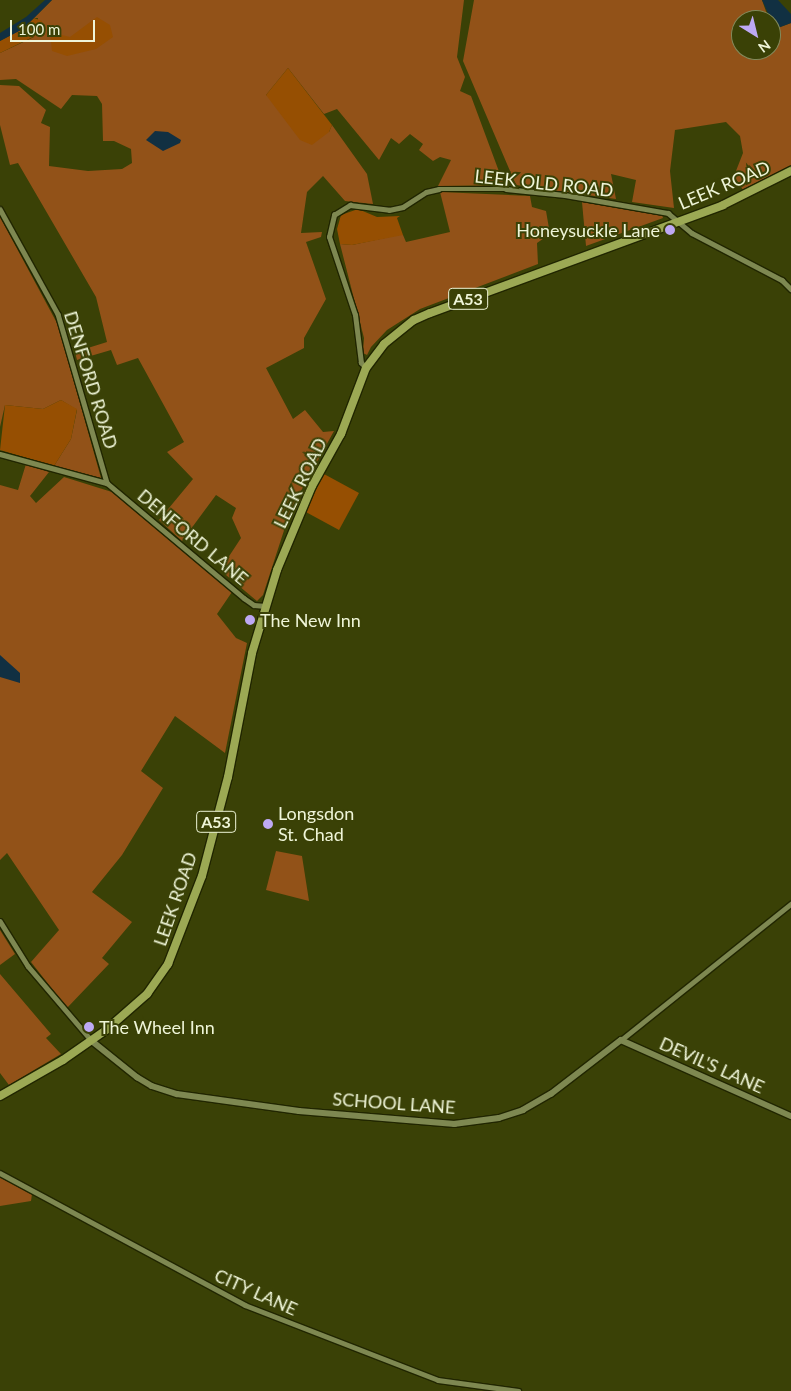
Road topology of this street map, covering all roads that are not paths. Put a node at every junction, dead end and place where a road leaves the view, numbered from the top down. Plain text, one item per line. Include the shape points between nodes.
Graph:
1 (791, 171) edge
2 (0, 209) edge
3 (679, 221) junction
4 (791, 288) edge
5 (366, 368) junction
6 (0, 454) edge
7 (107, 483) junction
8 (265, 606) junction
9 (791, 904) edge
10 (0, 921) edge
11 (621, 1040) junction
12 (92, 1041) junction
13 (0, 1096) edge
14 (791, 1116) edge
15 (0, 1173) edge
16 (518, 1391) edge

1 - 3 highway, LEEK ROAD / A53 via 743,196
2 - 7 street, DENFORD ROAD via 58,314
3 - 4 street via 692,233 782,280
3 - 5 highway, LEEK ROAD / A53 via 422,316 384,344
3 - 5 street, LEEK OLD ROAD via 668,212 506,189 439,189 426,192 404,207 389,210 350,205 340,208 329,226 329,236 355,315 361,363
5 - 8 highway, LEEK ROAD / A53 via 342,434 296,520
6 - 7 street
7 - 8 street, DENFORD LANE via 244,598
8 - 12 highway, LEEK ROAD / A53 via 252,653 226,786 202,876 179,939 168,964 147,994
9 - 11 street, SCHOOL LANE
10 - 12 street via 33,972
11 - 12 street, SCHOOL LANE via 551,1094 523,1110 499,1118 454,1124 299,1111 177,1094 137,1077
11 - 14 street, DEVIL'S LANE
12 - 13 highway, A53
15 - 16 street, CITY LANE via 245,1305 438,1380

